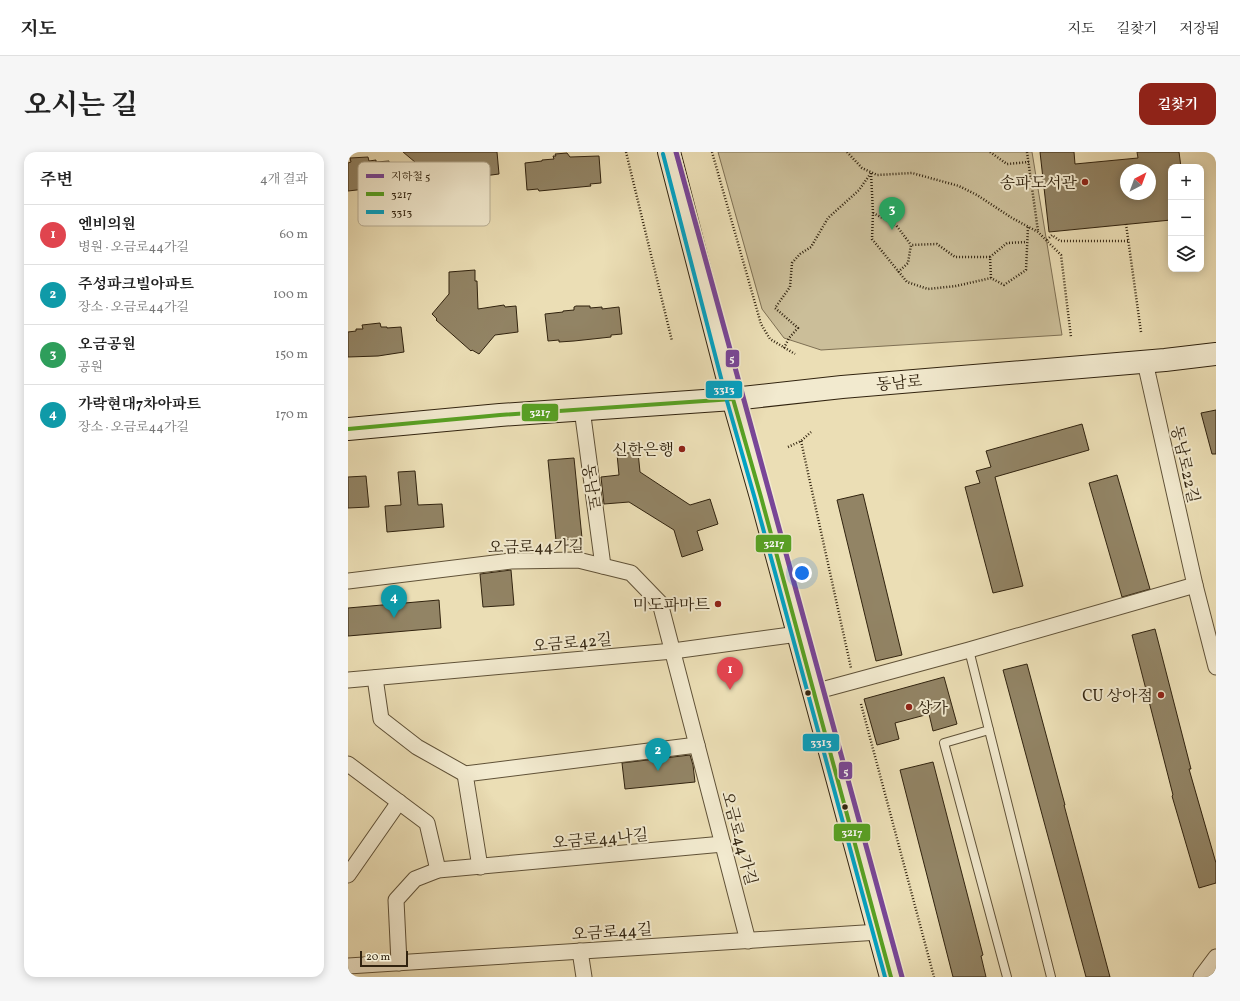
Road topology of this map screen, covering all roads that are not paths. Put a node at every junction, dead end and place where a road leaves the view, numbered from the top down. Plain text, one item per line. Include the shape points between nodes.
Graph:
1 (669, 152) edge
2 (1216, 354) edge
3 (1145, 362) junction
4 (733, 399) junction
5 (582, 409) junction
6 (348, 429) edge
7 (603, 566) junction
8 (348, 581) edge
9 (1195, 585) junction
10 (798, 634) junction
11 (969, 650) junction
12 (673, 651) junction
13 (1216, 667) edge
14 (375, 678) junction
15 (348, 680) edge
16 (814, 692) junction
17 (989, 730) junction
18 (697, 745) junction
19 (348, 764) edge
20 (465, 774) junction
21 (398, 802) junction
22 (723, 844) junction
23 (480, 867) junction
24 (438, 870) junction
25 (348, 875) edge
26 (879, 932) junction
27 (748, 941) junction
28 (580, 951) junction
29 (1216, 957) edge
30 (399, 963) junction
31 (348, 966) edge
32 (584, 977) edge
33 (891, 977) edge
34 (1007, 977) edge
35 (1050, 977) edge
36 (1201, 977) edge

1 - 4 main road
2 - 3 main road, 동남로
3 - 4 main road, 동남로 via 842,387
3 - 9 street, 동남로22길
4 - 5 main road, 동남로
4 - 10 main road
5 - 6 main road, 동남로
5 - 7 street, 동남로
7 - 8 street, 오금로44가길 via 578,560 511,561
7 - 12 street, 오금로44가길 via 631,573 660,603
9 - 11 street
9 - 13 street, 동남로22길
10 - 12 street, 오금로42길
10 - 16 main road
11 - 16 street
11 - 17 lane
12 - 14 street, 오금로42길
12 - 18 street, 오금로44가길
14 - 15 street, 오금로42길
14 - 20 street via 381,719 416,747
16 - 26 main road
17 - 34 lane via 944,743
17 - 35 lane
18 - 20 street
18 - 22 street, 오금로44가길
19 - 21 street
20 - 23 street
21 - 24 street via 427,823
21 - 25 street
22 - 23 street, 오금로44나길
22 - 27 street, 오금로44가길
23 - 24 street, 오금로44나길
24 - 30 street, 오금로44나길 via 415,879 396,900
26 - 27 street, 오금로44길
26 - 33 main road
27 - 28 street, 오금로44길
28 - 30 street, 오금로44길
28 - 32 street
29 - 36 street
30 - 31 street, 오금로44길

